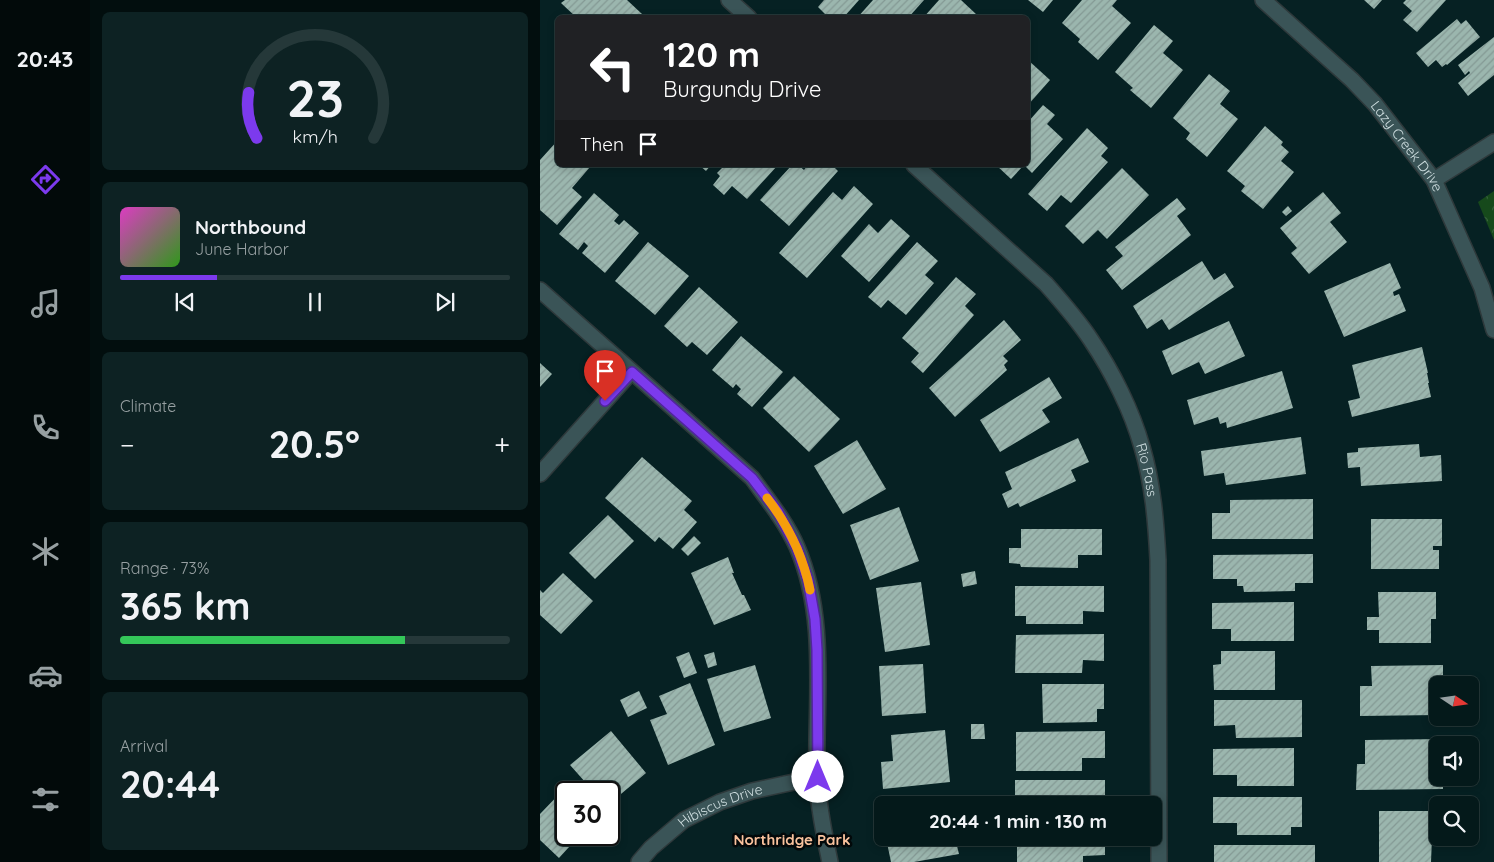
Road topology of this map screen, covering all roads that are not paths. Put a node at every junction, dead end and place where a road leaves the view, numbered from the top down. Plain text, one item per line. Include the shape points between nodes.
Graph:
1 (729, 0) edge
2 (1263, 0) edge
3 (746, 15) edge
4 (1494, 142) edge
5 (916, 167) edge
6 (1434, 180) junction
7 (540, 290) edge
8 (1494, 330) edge
9 (632, 372) junction
10 (540, 474) edge
11 (818, 777) junction
12 (639, 862) edge
13 (830, 862) edge
14 (1159, 862) edge

1 - 3 street
2 - 6 street, Lazy Creek Drive via 1375,104
4 - 6 street
5 - 14 street, Rio Pass via 1065,305 1112,376 1142,446 1155,512 1158,560
6 - 8 street, Lazy Creek Drive via 1482,288
7 - 9 street
9 - 10 street
9 - 11 street via 752,478 778,512 797,548 808,580 815,619
11 - 12 street, Hibiscus Drive via 752,791 720,802 684,820
11 - 13 street via 822,824

